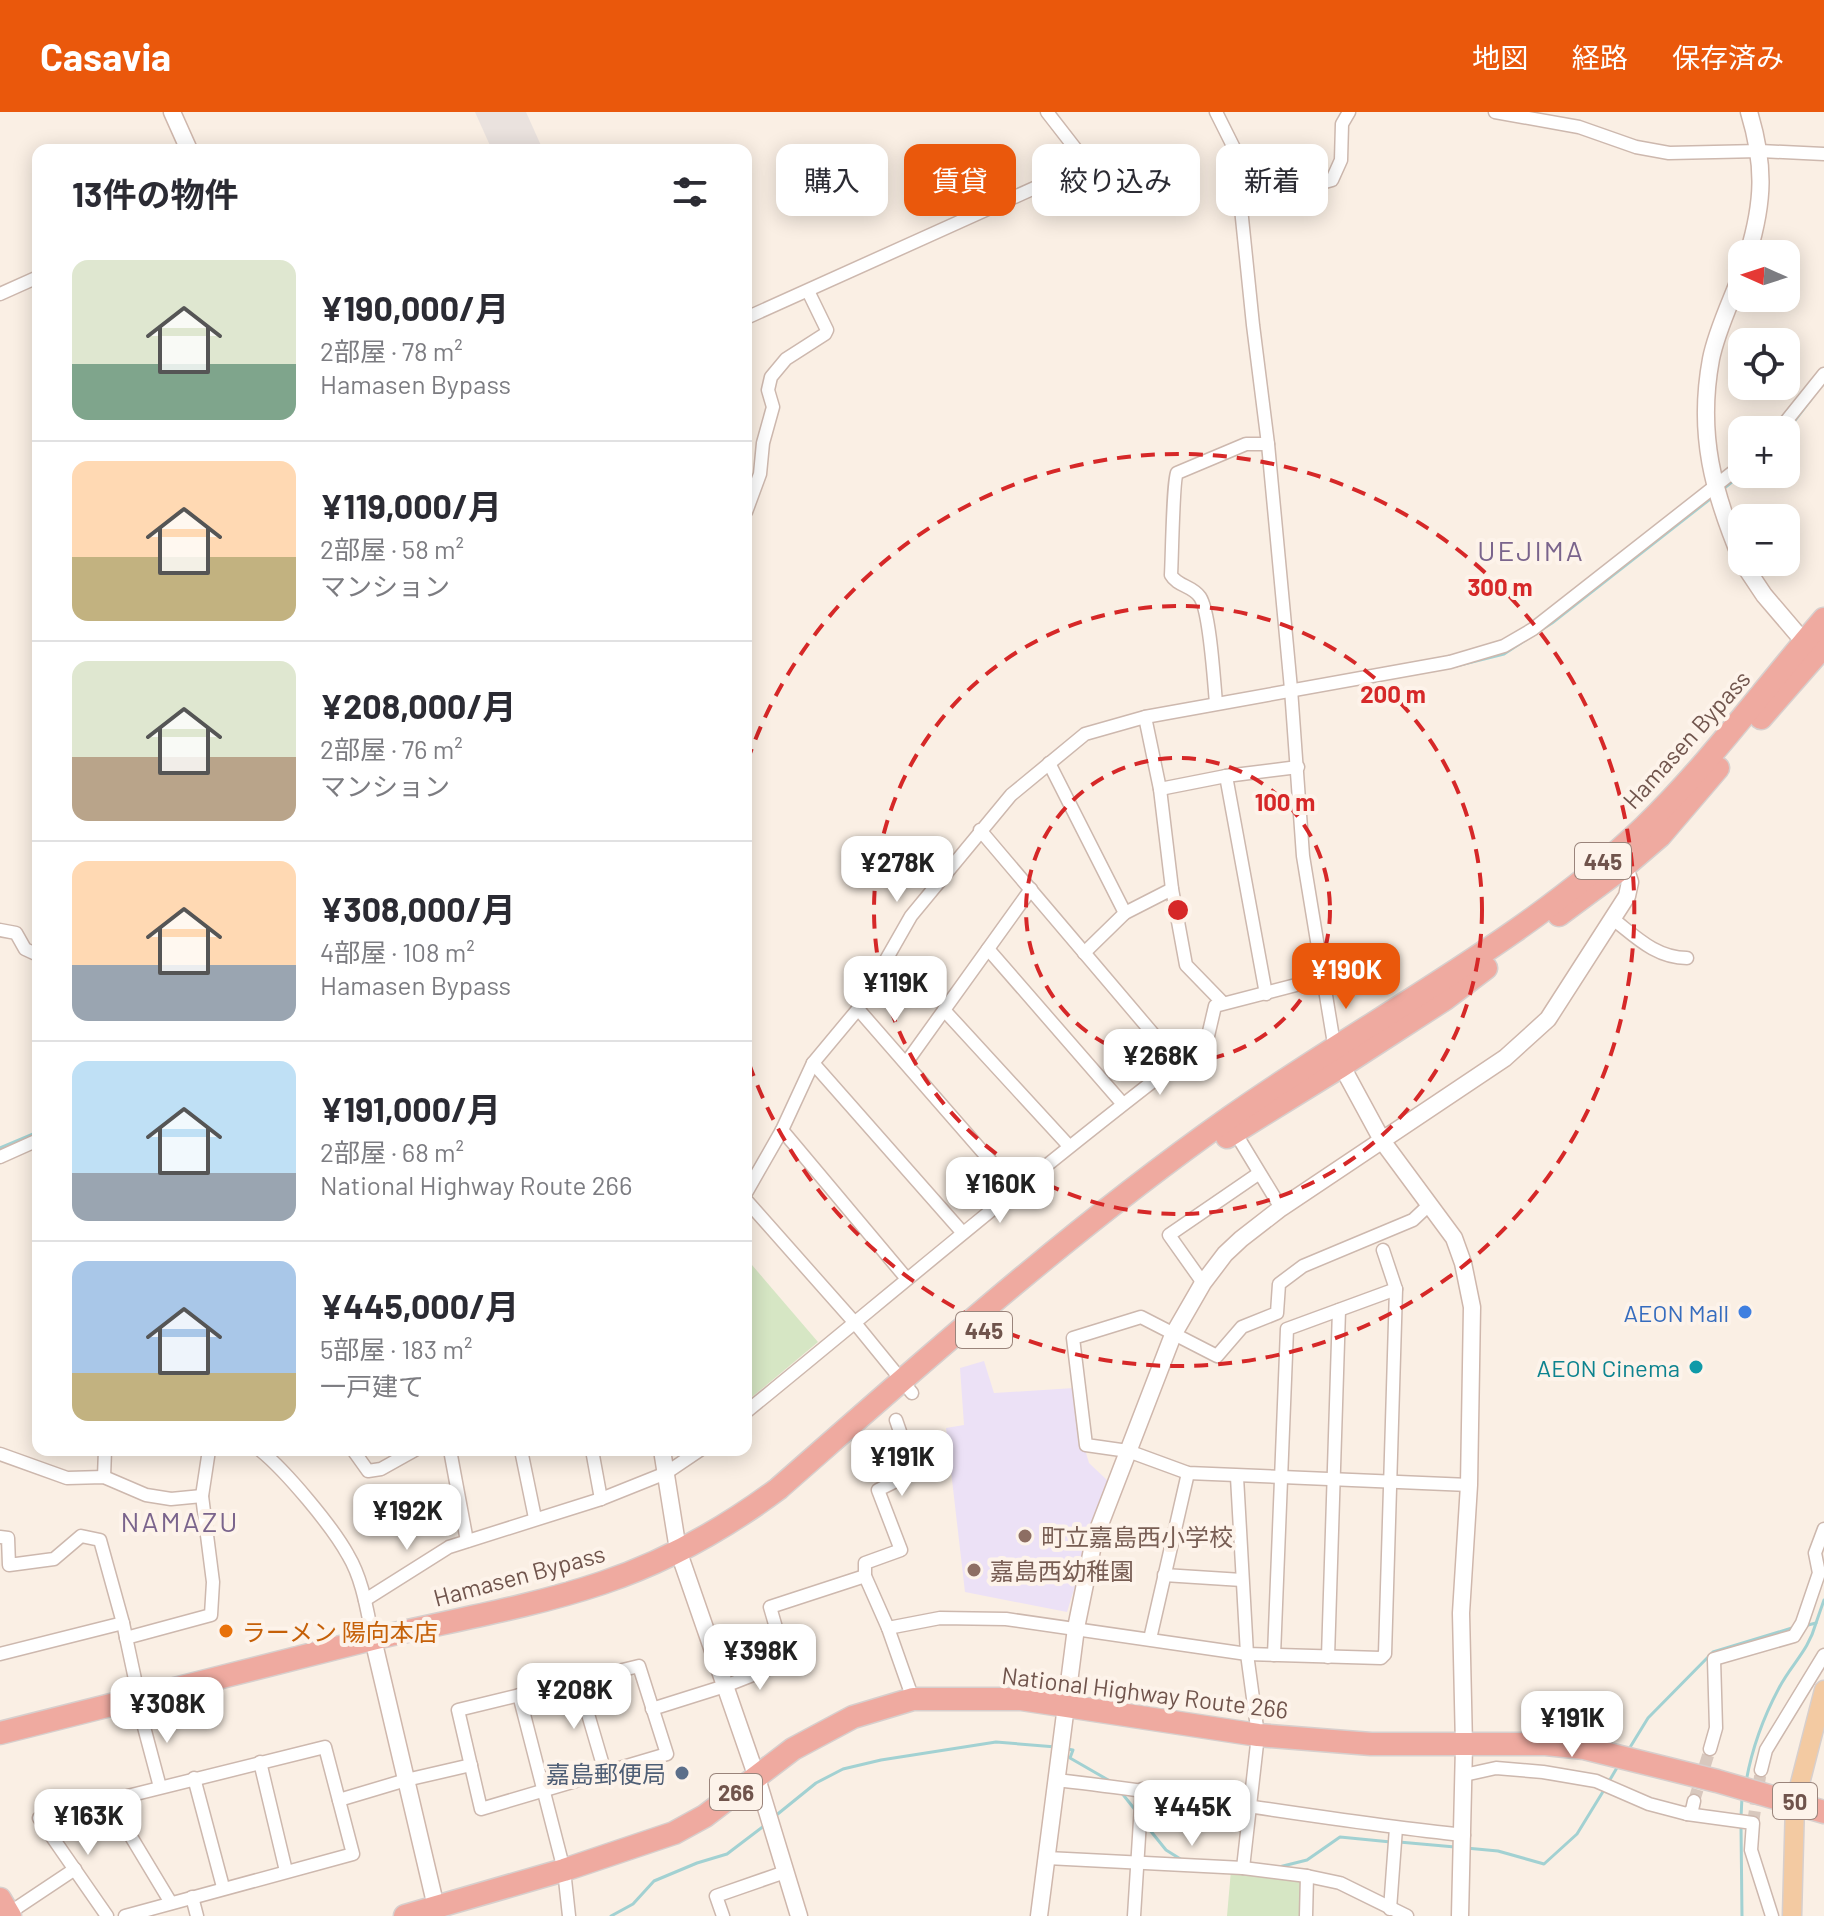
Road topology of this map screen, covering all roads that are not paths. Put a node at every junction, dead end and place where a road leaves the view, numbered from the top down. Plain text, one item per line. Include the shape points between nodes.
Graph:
1 (172, 112) edge
2 (1047, 112) edge
3 (1216, 112) edge
4 (1353, 112) edge
5 (1495, 112) edge
6 (1749, 112) edge
7 (186, 144) edge
8 (1232, 144) edge
9 (1760, 151) junction
10 (1824, 154) edge
11 (1328, 181) edge
12 (1243, 216) edge
13 (1752, 240) edge
14 (32, 280) edge
15 (808, 291) junction
16 (0, 294) edge
17 (1728, 310) edge
18 (752, 315) edge
19 (1824, 374) edge
20 (1790, 416) edge
21 (1268, 444) junction
22 (1728, 476) edge
23 (1714, 487) junction
24 (752, 496) edge
25 (1728, 524) edge
26 (1751, 576) edge
27 (1824, 619) edge
28 (1817, 652) edge
29 (1291, 689) junction
30 (1216, 703) junction
31 (1145, 717) junction
32 (1049, 763) junction
33 (1298, 767) junction
34 (1226, 776) junction
35 (1160, 789) junction
36 (980, 830) junction
37 (1622, 858) junction
38 (1031, 889) junction
39 (1172, 889) junction
40 (1125, 913) junction
41 (1613, 919) junction
42 (0, 930) edge
43 (988, 949) junction
44 (32, 952) edge
45 (1084, 953) junction
46 (1687, 958) dead end
47 (1323, 978) junction
48 (1266, 994) junction
49 (1223, 1003) junction
50 (858, 1009) junction
51 (944, 1010) junction
52 (1338, 1058) junction
53 (1177, 1062) junction
54 (813, 1063) junction
55 (906, 1063) junction
56 (1122, 1103) junction
57 (1232, 1125) junction
58 (782, 1130) junction
59 (1383, 1142) junction
60 (32, 1143) edge
61 (1069, 1146) junction
62 (0, 1157) edge
63 (1258, 1174) junction
64 (752, 1182) edge
65 (1015, 1189) junction
66 (1430, 1204) junction
67 (752, 1207) edge
68 (1281, 1208) junction
69 (962, 1232) junction
70 (1383, 1250) dead end
71 (907, 1279) junction
72 (1203, 1283) junction
73 (1396, 1289) junction
74 (1339, 1310) junction
75 (855, 1323) junction
76 (1173, 1335) junction
77 (907, 1387) junction
78 (752, 1407) edge
79 (896, 1420) dead end
80 (1128, 1451) junction
81 (0, 1454) edge
82 (105, 1456) edge
83 (208, 1456) edge
84 (266, 1456) edge
85 (357, 1456) edge
86 (404, 1456) edge
87 (451, 1456) edge
88 (522, 1456) edge
89 (593, 1456) edge
90 (663, 1456) edge
91 (691, 1456) edge
92 (666, 1473) junction
93 (1188, 1473) junction
94 (104, 1477) junction
95 (1237, 1477) junction
96 (1281, 1478) junction
97 (1335, 1480) junction
98 (1389, 1482) junction
99 (1469, 1485) junction
100 (202, 1496) junction
101 (601, 1499) junction
102 (535, 1518) junction
103 (1824, 1529) edge
104 (0, 1537) edge
105 (467, 1541) junction
106 (681, 1557) junction
107 (1164, 1575) junction
108 (865, 1576) junction
109 (1242, 1580) junction
110 (365, 1600) junction
111 (123, 1623) junction
112 (888, 1628) junction
113 (1076, 1628) junction
114 (126, 1638) junction
115 (1150, 1639) junction
116 (375, 1646) junction
117 (0, 1654) edge
118 (1247, 1654) junction
119 (1274, 1655) junction
120 (1824, 1655) edge
121 (1328, 1657) junction
122 (578, 1680) junction
123 (725, 1686) junction
124 (1824, 1690) edge
125 (519, 1695) junction
126 (913, 1699) junction
127 (140, 1705) junction
128 (1066, 1705) junction
129 (652, 1709) junction
130 (0, 1733) edge
131 (1258, 1735) junction
132 (0, 1745) edge
133 (1464, 1746) junction
134 (1710, 1749) tunnel mouth
135 (260, 1762) junction
136 (471, 1765) junction
137 (1761, 1770) tunnel mouth
138 (605, 1772) junction
139 (756, 1775) junction
140 (1464, 1775) junction
141 (194, 1778) junction
142 (406, 1780) junction
143 (1056, 1780) junction
144 (160, 1787) junction
145 (1142, 1789) junction
146 (544, 1792) junction
147 (109, 1800) junction
148 (339, 1800) junction
149 (1694, 1801) tunnel mouth
150 (1795, 1803) junction
151 (1249, 1806) junction
152 (1822, 1811) edge
153 (1687, 1814) junction
154 (1396, 1828) junction
155 (1464, 1835) junction
156 (1047, 1858) junction
157 (1138, 1863) junction
158 (1243, 1868) junction
159 (75, 1869) junction
160 (564, 1870) junction
161 (286, 1871) junction
162 (785, 1872) junction
163 (1307, 1876) junction
164 (223, 1887) junction
165 (192, 1897) junction
166 (171, 1903) junction
167 (436, 1907) junction
168 (6, 1909) edge
169 (1390, 1909) junction
170 (107, 1916) edge
171 (125, 1916) edge
172 (197, 1916) edge
173 (405, 1916) edge
174 (569, 1916) edge
175 (723, 1916) edge
176 (799, 1916) edge
177 (1039, 1916) edge
178 (1134, 1916) edge
179 (1306, 1916) edge
180 (1407, 1916) edge
181 (1460, 1916) edge
182 (1772, 1916) edge
183 (1792, 1916) edge

1 - 7 street
2 - 15 street via 1082,157 1081,167
3 - 8 street
4 - 11 street via 1342,124 1341,160
5 - 9 street via 1579,127 1669,153
6 - 9 street
9 - 10 street
9 - 13 street via 1762,176
12 - 21 street
14 - 16 street
15 - 18 street
15 - 24 street via 827,330 786,359 771,377 773,407
17 - 23 street via 1711,357 1706,403
19 - 20 street
21 - 29 street
21 - 30 street via 1246,444 1177,473 1174,479 1171,575 1202,599
22 - 23 street
23 - 25 street
23 - 29 street via 1504,646 1450,662
26 - 28 street
27 - 28 highway, Hamasen Bypass / 445
28 - 37 highway, Hamasen Bypass / 445 via 1660,836
29 - 30 street
29 - 33 street
30 - 31 street
31 - 32 street via 1085,734
31 - 35 street
32 - 36 street
32 - 40 street
33 - 34 street
33 - 47 street via 1303,856
34 - 35 street
34 - 48 street
35 - 39 street
36 - 38 street
36 - 50 street via 911,916
37 - 41 street via 1630,890
37 - 52 highway, Hamasen Bypass / 445 via 1445,999
38 - 43 street
38 - 45 street
39 - 40 street
39 - 49 street via 1186,965
40 - 45 street
41 - 46 street via 1663,955
41 - 59 street via 1548,1019 1505,1058
42 - 44 street via 16,933
43 - 51 street
43 - 56 street
45 - 53 street
47 - 48 street
47 - 52 street
48 - 49 street
49 - 53 street via 1212,1011 1208,1036
50 - 54 street
50 - 55 street
51 - 55 street
51 - 61 street
52 - 57 highway, Hamasen Bypass / 445
52 - 59 street
53 - 56 street
54 - 58 street
54 - 69 street
55 - 65 street
56 - 61 street
57 - 63 street
57 - 77 highway, Hamasen Bypass / 445
58 - 64 street
58 - 71 street
59 - 66 street
59 - 68 street
60 - 62 street
61 - 65 street
63 - 68 street
63 - 72 street via 1169,1235
65 - 69 street
66 - 76 street via 1413,1220 1303,1266 1279,1284 1277,1313 1242,1327 1217,1356
66 - 99 street via 1454,1238 1472,1307
67 - 75 street
68 - 72 street via 1225,1254
69 - 71 street
70 - 73 street
71 - 75 street
72 - 76 street
73 - 74 street
73 - 98 street
74 - 96 street via 1287,1329
74 - 97 street
75 - 77 street
75 - 78 street
76 - 80 street
76 - 80 street via 1141,1317 1073,1338 1086,1445
77 - 106 highway, Hamasen Bypass / 445 via 795,1493 746,1528
79 - 108 street via 914,1472 878,1490 901,1550 865,1563
80 - 93 street
80 - 113 street via 1094,1540
81 - 94 street via 67,1478
82 - 94 street
83 - 100 street
84 - 110 street via 348,1554
85 - 86 street via 368,1471
87 - 105 street
88 - 102 street
89 - 101 street
90 - 92 street
91 - 92 street
92 - 101 street
92 - 106 street
93 - 95 street
93 - 107 street
94 - 100 street via 146,1495
95 - 96 street
95 - 109 street
96 - 97 street
96 - 119 street
97 - 98 street
97 - 121 street
98 - 99 street
98 - 121 street via 1385,1654
99 - 133 street via 1461,1613
100 - 114 street via 213,1582 211,1615
101 - 102 street
102 - 105 street
103 - 134 street via 1815,1553 1819,1573 1794,1636 1714,1659 1716,1728
104 - 111 street via 8,1538 9,1565 54,1559 81,1536 100,1540
105 - 110 street
106 - 116 highway, Hamasen Bypass / 445 via 633,1587 591,1602
106 - 123 street
107 - 109 street
107 - 115 street
108 - 112 street
108 - 123 street via 770,1607 786,1662
109 - 118 street
110 - 116 street
111 - 114 street
111 - 117 street
112 - 113 street via 940,1618
112 - 126 street
113 - 115 street
113 - 128 street
114 - 127 street
115 - 118 street
116 - 127 highway, Hamasen Bypass / 445
116 - 142 street
118 - 119 street
118 - 131 street
119 - 121 street
120 - 137 street via 1766,1750
122 - 125 street
122 - 129 street via 639,1666
122 - 138 street
123 - 129 street
123 - 139 street
124 - 150 main road, 50
125 - 136 street via 458,1710
125 - 146 street
126 - 128 highway, National Highway Route 266 / 266 via 1008,1698
126 - 139 highway, National Highway Route 266 / 266 via 853,1717
127 - 130 highway, Hamasen Bypass / 445
127 - 132 highway, Hamasen Bypass / 445
127 - 144 street
128 - 131 highway, National Highway Route 266 / 266
128 - 143 street
129 - 138 street via 667,1754
131 - 133 highway, National Highway Route 266 / 266
131 - 151 street
133 - 140 street
133 - 150 highway, National Highway Route 266 / 266 via 1584,1748
135 - 141 street
135 - 148 street via 325,1747
135 - 161 street
136 - 142 street
136 - 146 street via 481,1809
138 - 146 street
139 - 160 highway, National Highway Route 266 / 266 via 705,1816 674,1833
139 - 162 street
140 - 153 street via 1496,1768 1556,1774 1596,1781
140 - 155 street
141 - 144 street
141 - 164 street
142 - 148 street
142 - 167 street
143 - 145 street
143 - 156 street
144 - 147 street
145 - 151 street
145 - 157 street
146 - 160 street
147 - 159 street via 39,1818
147 - 166 street
148 - 161 street via 353,1854
149 - 153 street
150 - 152 highway, National Highway Route 266 / 266
150 - 183 main road, 50
151 - 154 street
151 - 158 street
153 - 182 street via 1753,1823 1751,1850
154 - 155 street
154 - 169 street
155 - 181 street
156 - 157 street
156 - 177 street
157 - 158 street
157 - 178 street
158 - 163 street
159 - 168 street
159 - 170 street
160 - 167 highway, National Highway Route 266 / 266
160 - 174 street
161 - 164 street
162 - 175 street via 716,1896
162 - 176 street
163 - 169 street via 1340,1883
163 - 179 street
164 - 165 street
165 - 166 street
165 - 172 street
166 - 171 street
167 - 173 highway, National Highway Route 266 / 266
169 - 180 street

